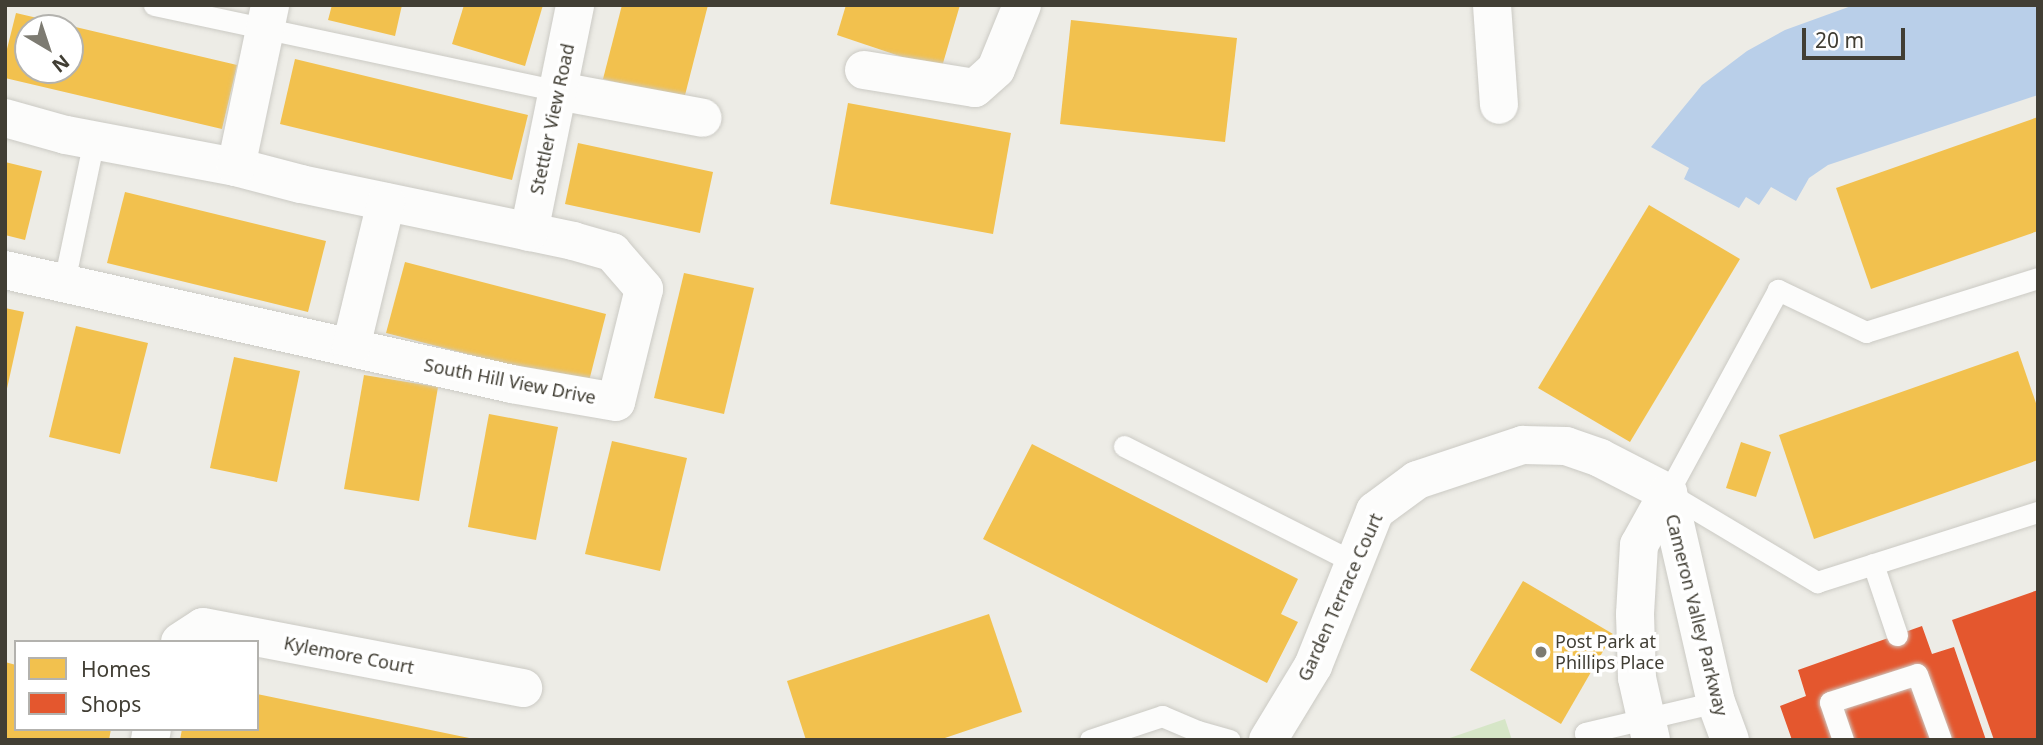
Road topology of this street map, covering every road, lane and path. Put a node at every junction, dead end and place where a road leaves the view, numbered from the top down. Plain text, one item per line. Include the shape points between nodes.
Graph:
1 (154, 5) edge
2 (575, 5) edge
3 (1022, 5) edge
4 (1492, 5) edge
5 (268, 17) edge
6 (864, 70) dead end
7 (558, 91) junction
8 (1499, 105) dead end
9 (5, 118) edge
10 (703, 118) dead end
11 (94, 140) junction
12 (236, 167) junction
13 (386, 201) junction
14 (529, 232) junction
15 (5, 270) edge
16 (2038, 278) edge
17 (64, 282) junction
18 (351, 347) junction
19 (1124, 446) dead end
20 (1668, 493) junction
21 (2038, 512) edge
22 (1354, 562) junction
23 (1873, 564) junction
24 (1897, 635) dead end
25 (183, 640) edge
26 (523, 688) dead end
27 (1716, 702) junction
28 (1649, 729) edge
29 (1090, 740) edge
30 (1230, 740) edge
31 (1268, 740) edge
32 (1587, 740) edge
33 (1730, 740) edge
34 (1843, 740) edge
35 (1941, 740) edge

1 - 5 lane
2 - 7 street, Stettler View Road
3 - 6 street via 996,69 975,88
4 - 8 street
5 - 7 lane
5 - 12 street
7 - 10 street
7 - 14 street, Stettler View Road
9 - 11 street, South Hill View Drive
11 - 12 street, South Hill View Drive
11 - 17 lane
12 - 13 street, South Hill View Drive
13 - 14 street, South Hill View Drive
13 - 18 street
14 - 18 street, South Hill View Drive via 611,252 644,289 615,402
15 - 17 street, South Hill View Drive
16 - 20 lane via 1866,332 1779,290
17 - 18 street, South Hill View Drive
19 - 22 lane
20 - 22 street, Garden Terrace Court via 1566,446 1523,445 1417,480 1375,511
20 - 23 lane via 1817,582
20 - 27 street, Cameron Valley Parkway
20 - 28 street, Cameron Valley Parkway via 1639,545 1637,678
21 - 23 lane
22 - 31 street, Garden Terrace Court via 1313,666
23 - 24 lane
25 - 26 street, Kylemore Court via 203,627
27 - 28 lane
27 - 33 street, Cameron Valley Parkway
28 - 32 lane via 1585,733
29 - 30 lane via 1162,716
34 - 35 lane via 1830,702 1917,674

